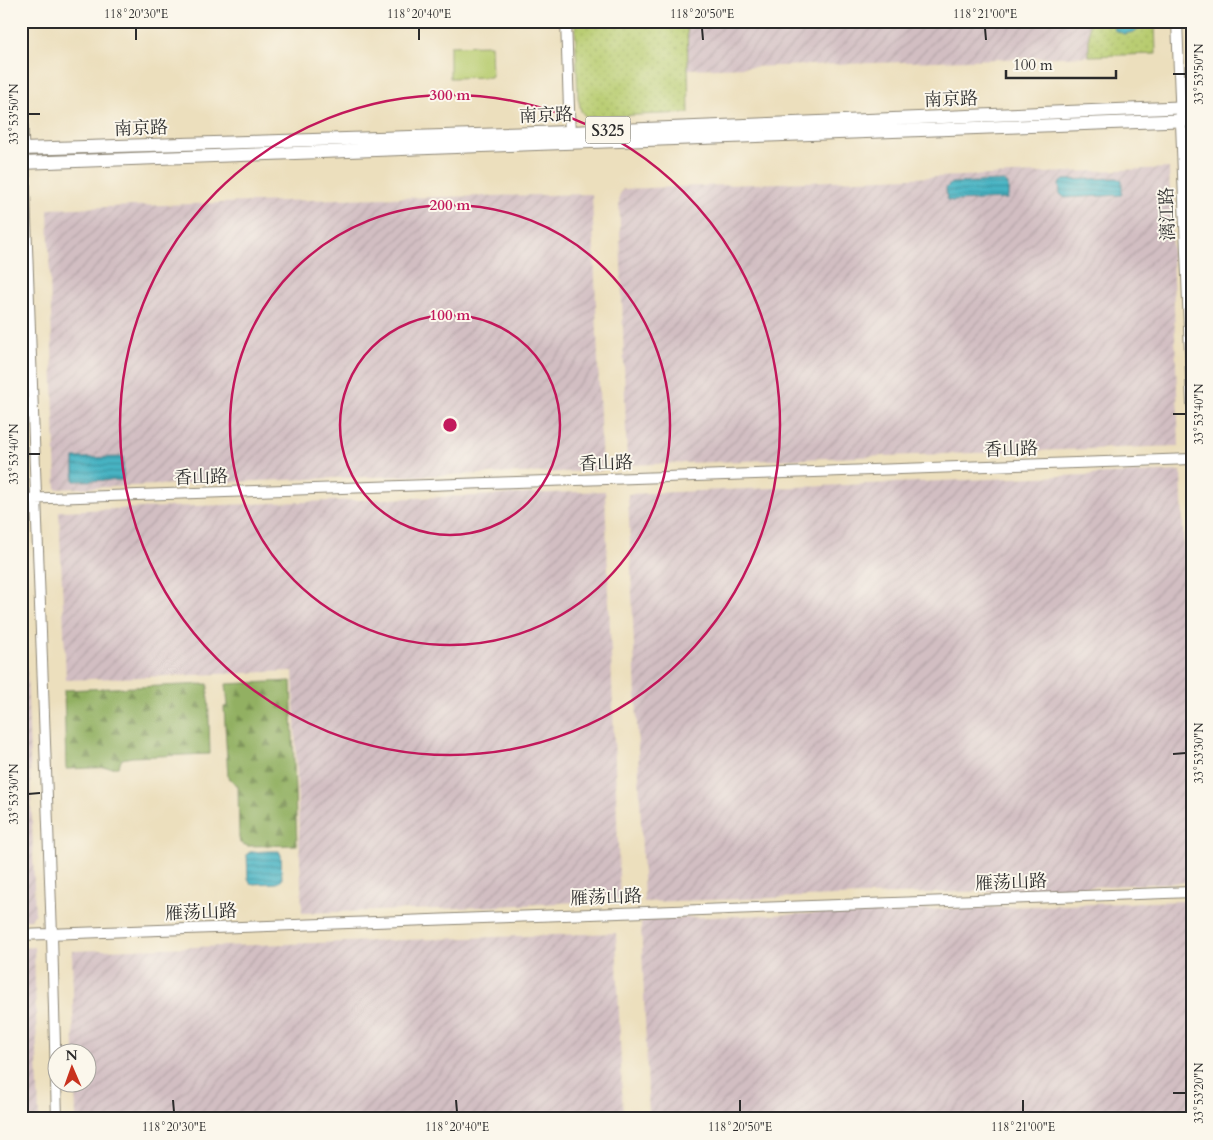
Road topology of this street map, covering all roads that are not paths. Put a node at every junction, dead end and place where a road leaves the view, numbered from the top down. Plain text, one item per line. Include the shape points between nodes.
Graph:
1 (566, 21) edge
2 (1176, 21) edge
3 (21, 82) edge
4 (1185, 107) edge
5 (1186, 121) edge
6 (1192, 130) edge
7 (570, 137) junction
8 (22, 149) edge
9 (23, 162) edge
10 (1183, 193) junction
11 (1192, 404) edge
12 (1192, 458) edge
13 (21, 499) edge
14 (35, 499) junction
15 (1192, 892) edge
16 (52, 935) junction
17 (21, 936) edge
18 (57, 1119) edge

1 - 7 street
2 - 4 street, 漓江路
3 - 8 street
4 - 5 street, 漓江路
4 - 7 main road, 南京路 / S325
5 - 7 main road, 南京路 / S325
5 - 10 street, 漓江路
6 - 10 street via 1188,135
7 - 8 main road, 南京路 / S325
7 - 9 main road, 南京路 / S325
8 - 9 street
9 - 14 street
10 - 11 street, 漓江路
12 - 14 street, 香山路
13 - 14 street, 香山路
14 - 16 street
15 - 16 street, 雁荡山路
16 - 17 street, 雁荡山路
16 - 18 street

